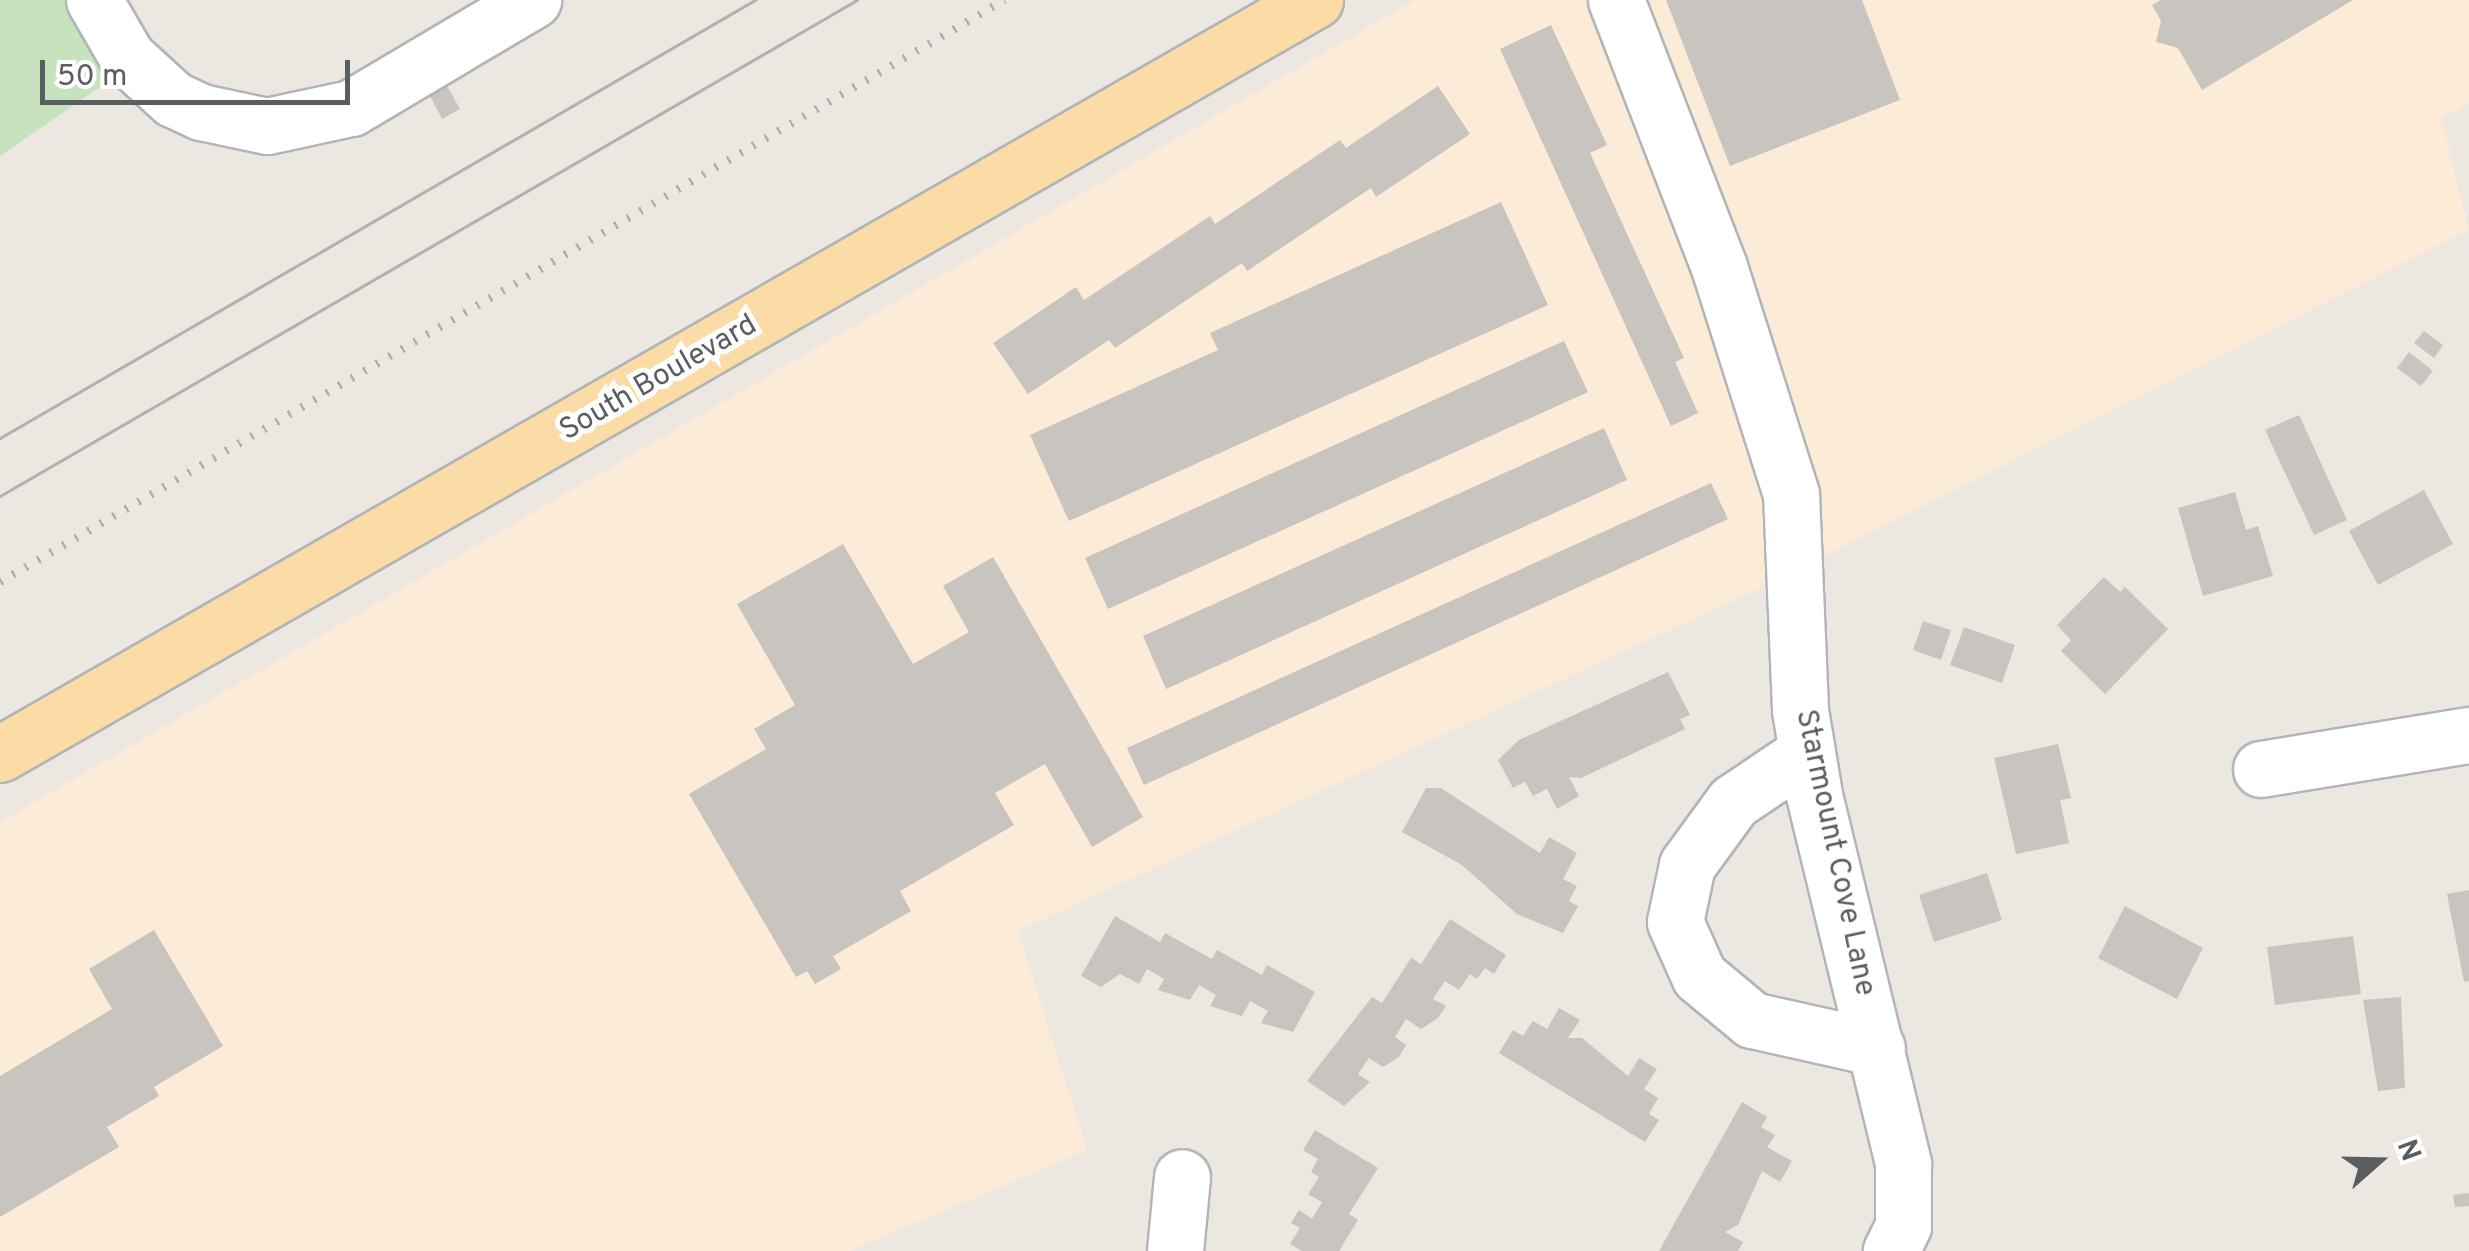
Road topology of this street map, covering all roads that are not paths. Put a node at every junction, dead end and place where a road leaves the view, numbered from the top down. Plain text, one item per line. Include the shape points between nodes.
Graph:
1 (94, 0) edge
2 (532, 0) edge
3 (1315, 0) edge
4 (1616, 0) edge
5 (2469, 736) edge
6 (1807, 752) junction
7 (0, 754) edge
8 (2261, 768) dead end
9 (1876, 1048) junction
10 (1182, 1177) dead end
11 (1176, 1251) edge
12 (1890, 1251) edge

1 - 2 street via 127,57 173,98 200,112 267,126 351,108
3 - 7 main road, South Boulevard
4 - 6 street, Starmount Cove Lane via 1714,253 1792,494
5 - 8 street
6 - 9 street, Starmount Cove Lane
6 - 9 street via 1733,802 1688,865 1676,922 1698,976 1752,1020
9 - 12 street, Starmount Cove Lane via 1906,1194 1903,1226
10 - 11 street

